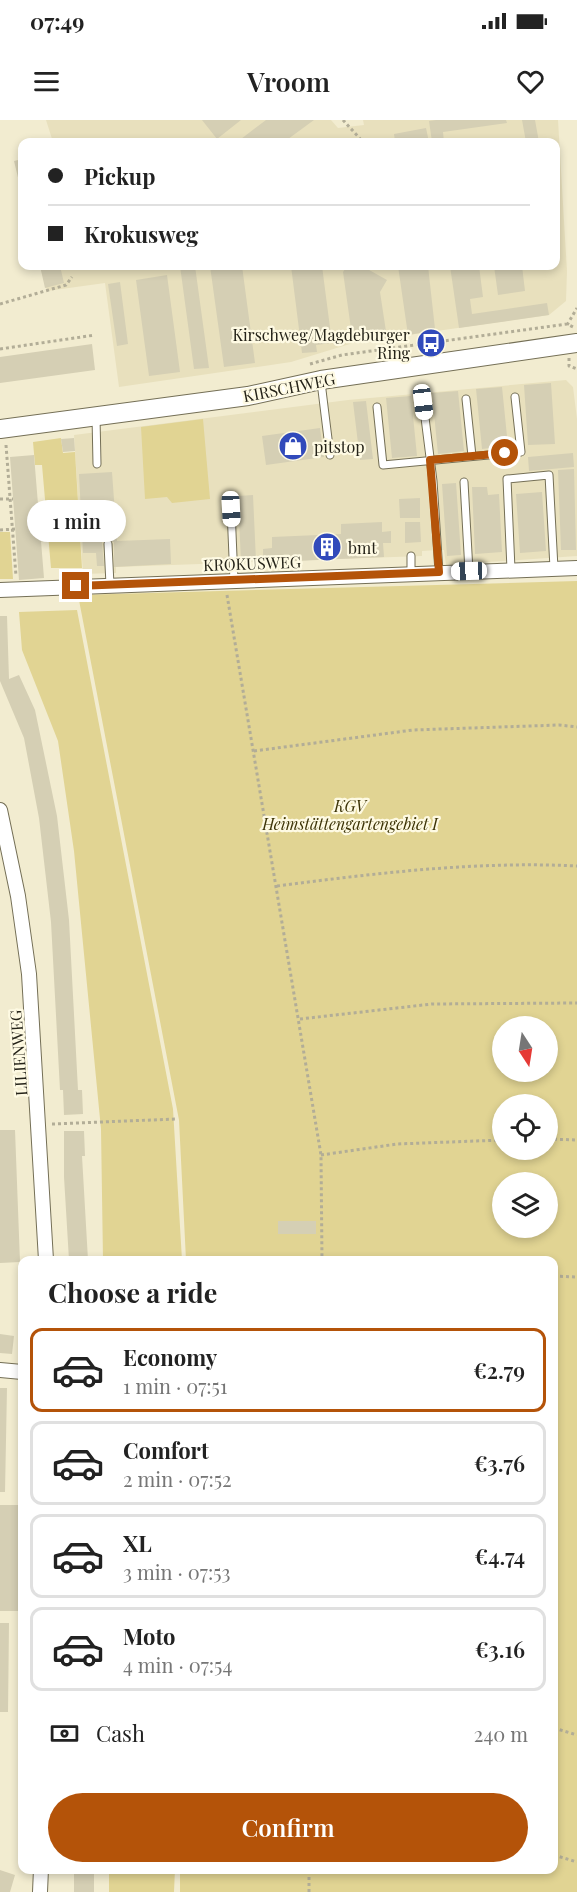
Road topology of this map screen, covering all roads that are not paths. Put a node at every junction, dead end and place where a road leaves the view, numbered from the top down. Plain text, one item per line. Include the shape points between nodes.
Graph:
1 (577, 343) edge
2 (321, 380) junction
3 (515, 397) dead end
4 (466, 399) dead end
5 (423, 402) dead end
6 (376, 407) dead end
7 (96, 417) junction
8 (3, 434) edge
9 (330, 455) dead end
10 (472, 456) junction
11 (430, 460) junction
12 (97, 464) dead end
13 (464, 482) dead end
14 (231, 509) dead end
15 (108, 544) dead end
16 (411, 556) dead end
17 (554, 568) junction
18 (577, 568) edge
19 (511, 570) junction
20 (469, 571) junction
21 (439, 572) junction
22 (411, 574) junction
23 (234, 581) junction
24 (110, 585) junction
25 (0, 590) edge
26 (0, 810) edge
27 (46, 1256) edge
28 (0, 1370) edge
29 (18, 1372) edge
30 (41, 1874) edge
31 (40, 1892) edge

1 - 2 main road, KIRSCHWEG
2 - 7 main road, KIRSCHWEG via 248,396
2 - 9 lane
3 - 10 lane via 521,452
4 - 10 lane
5 - 11 lane
6 - 11 lane via 383,465
7 - 8 main road, KIRSCHWEG
7 - 12 lane
10 - 11 lane
11 - 21 lane
13 - 20 lane
14 - 23 lane
15 - 24 lane
16 - 22 lane
17 - 18 street, KROKUSWEG
17 - 19 street, KROKUSWEG
17 - 19 lane via 549,475 507,479
19 - 20 street, KROKUSWEG
20 - 21 street, KROKUSWEG
21 - 22 street, KROKUSWEG
22 - 23 street, KROKUSWEG
23 - 24 street, KROKUSWEG
24 - 25 street, KROKUSWEG
26 - 27 street, LILIENWEG via 24,934 40,1125
28 - 29 street
30 - 31 street

